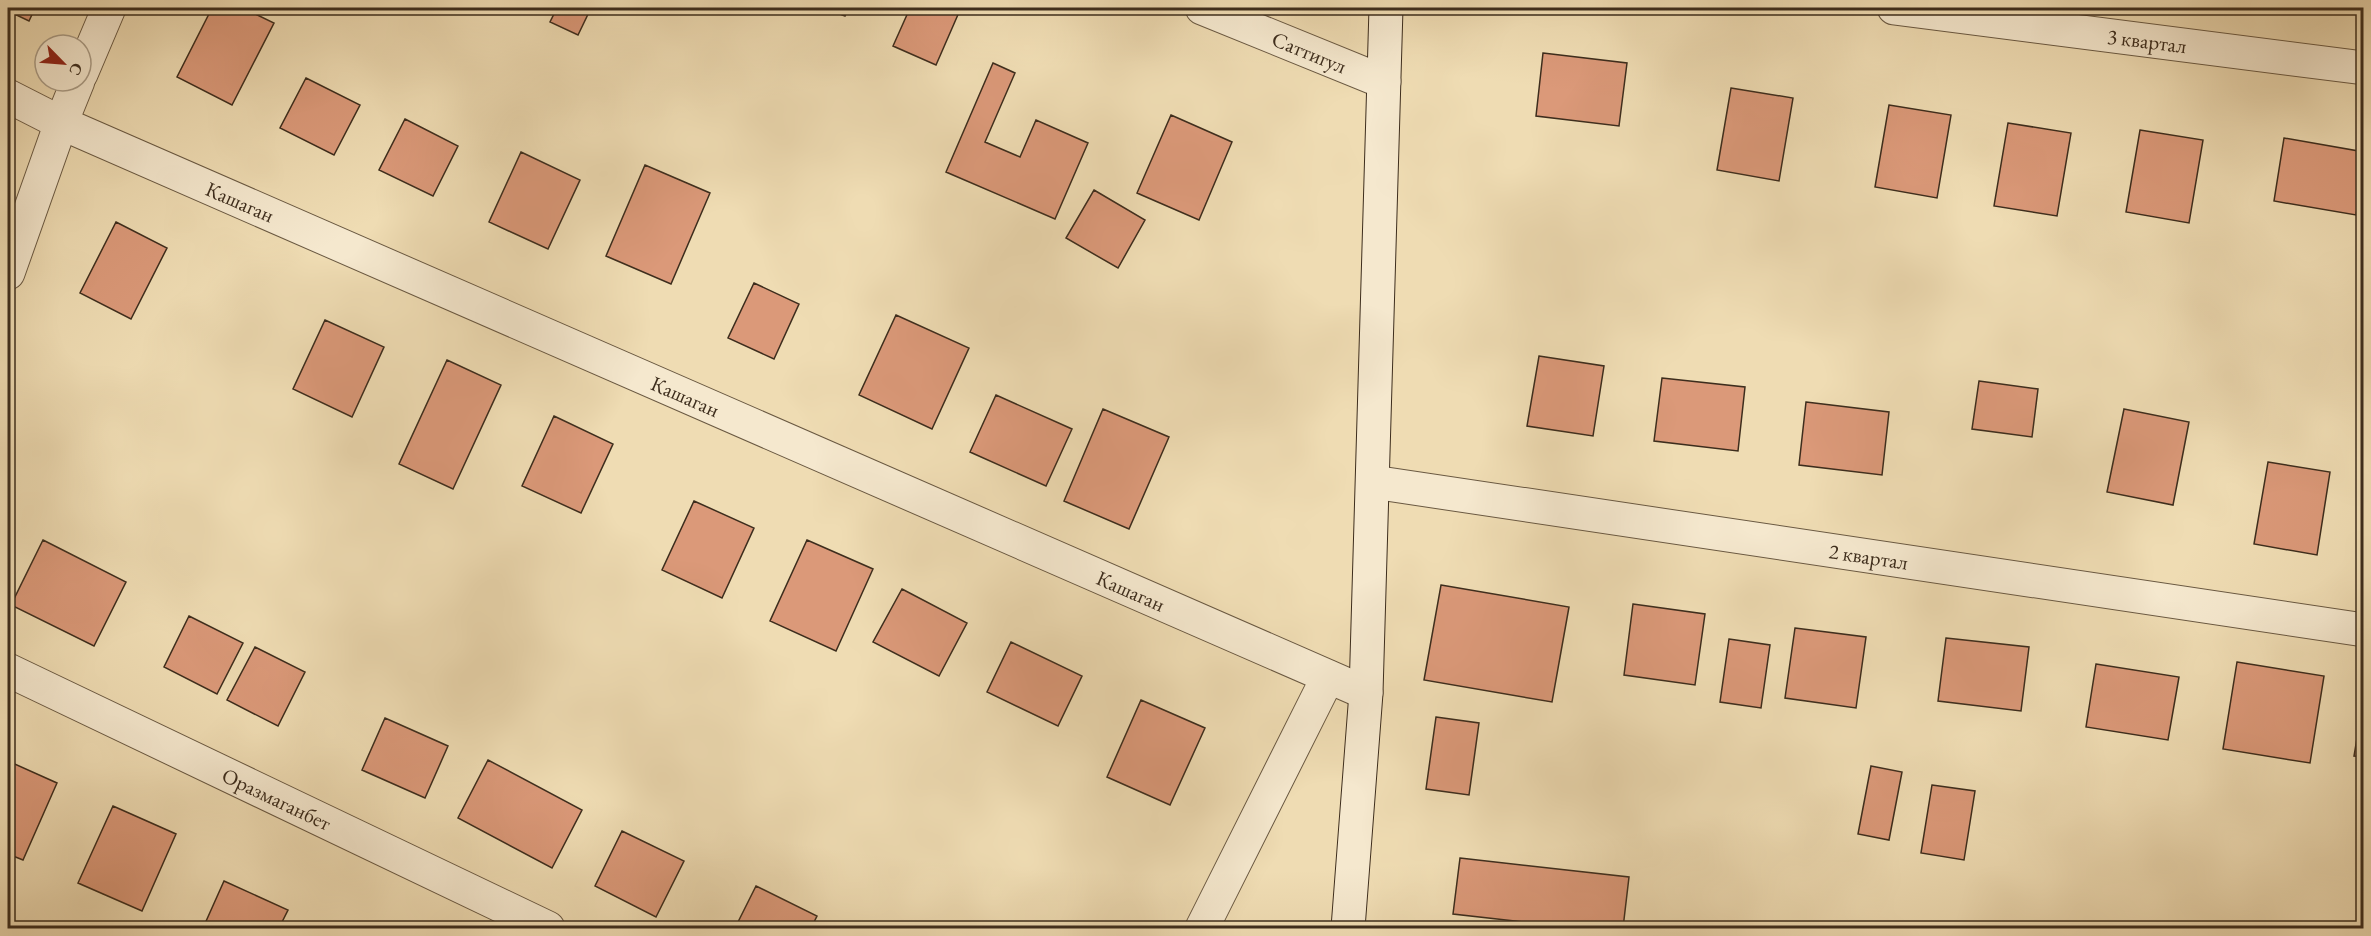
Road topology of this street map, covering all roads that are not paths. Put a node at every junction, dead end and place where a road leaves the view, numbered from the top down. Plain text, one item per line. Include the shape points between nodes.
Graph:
1 (108, 8) edge
2 (1202, 8) edge
3 (1386, 8) edge
4 (1894, 8) edge
5 (93, 45) edge
6 (2364, 68) edge
7 (1384, 82) junction
8 (73, 93) edge
9 (8, 96) edge
10 (61, 123) junction
11 (8, 273) edge
12 (1373, 482) junction
13 (2364, 630) edge
14 (8, 670) edge
15 (1328, 677) junction
16 (1366, 693) junction
17 (548, 928) edge
18 (1202, 928) edge
19 (1348, 928) edge

1 - 5 street
2 - 7 street, Саттигул
3 - 7 street
4 - 6 street, 3 квартал
7 - 12 street
8 - 10 street
9 - 10 street, Кашаган
10 - 11 street
10 - 15 street, Кашаган
12 - 13 street, 2 квартал
12 - 16 street
14 - 17 street, Оразмаганбет
15 - 16 street, Кашаган
15 - 18 street
16 - 19 street

